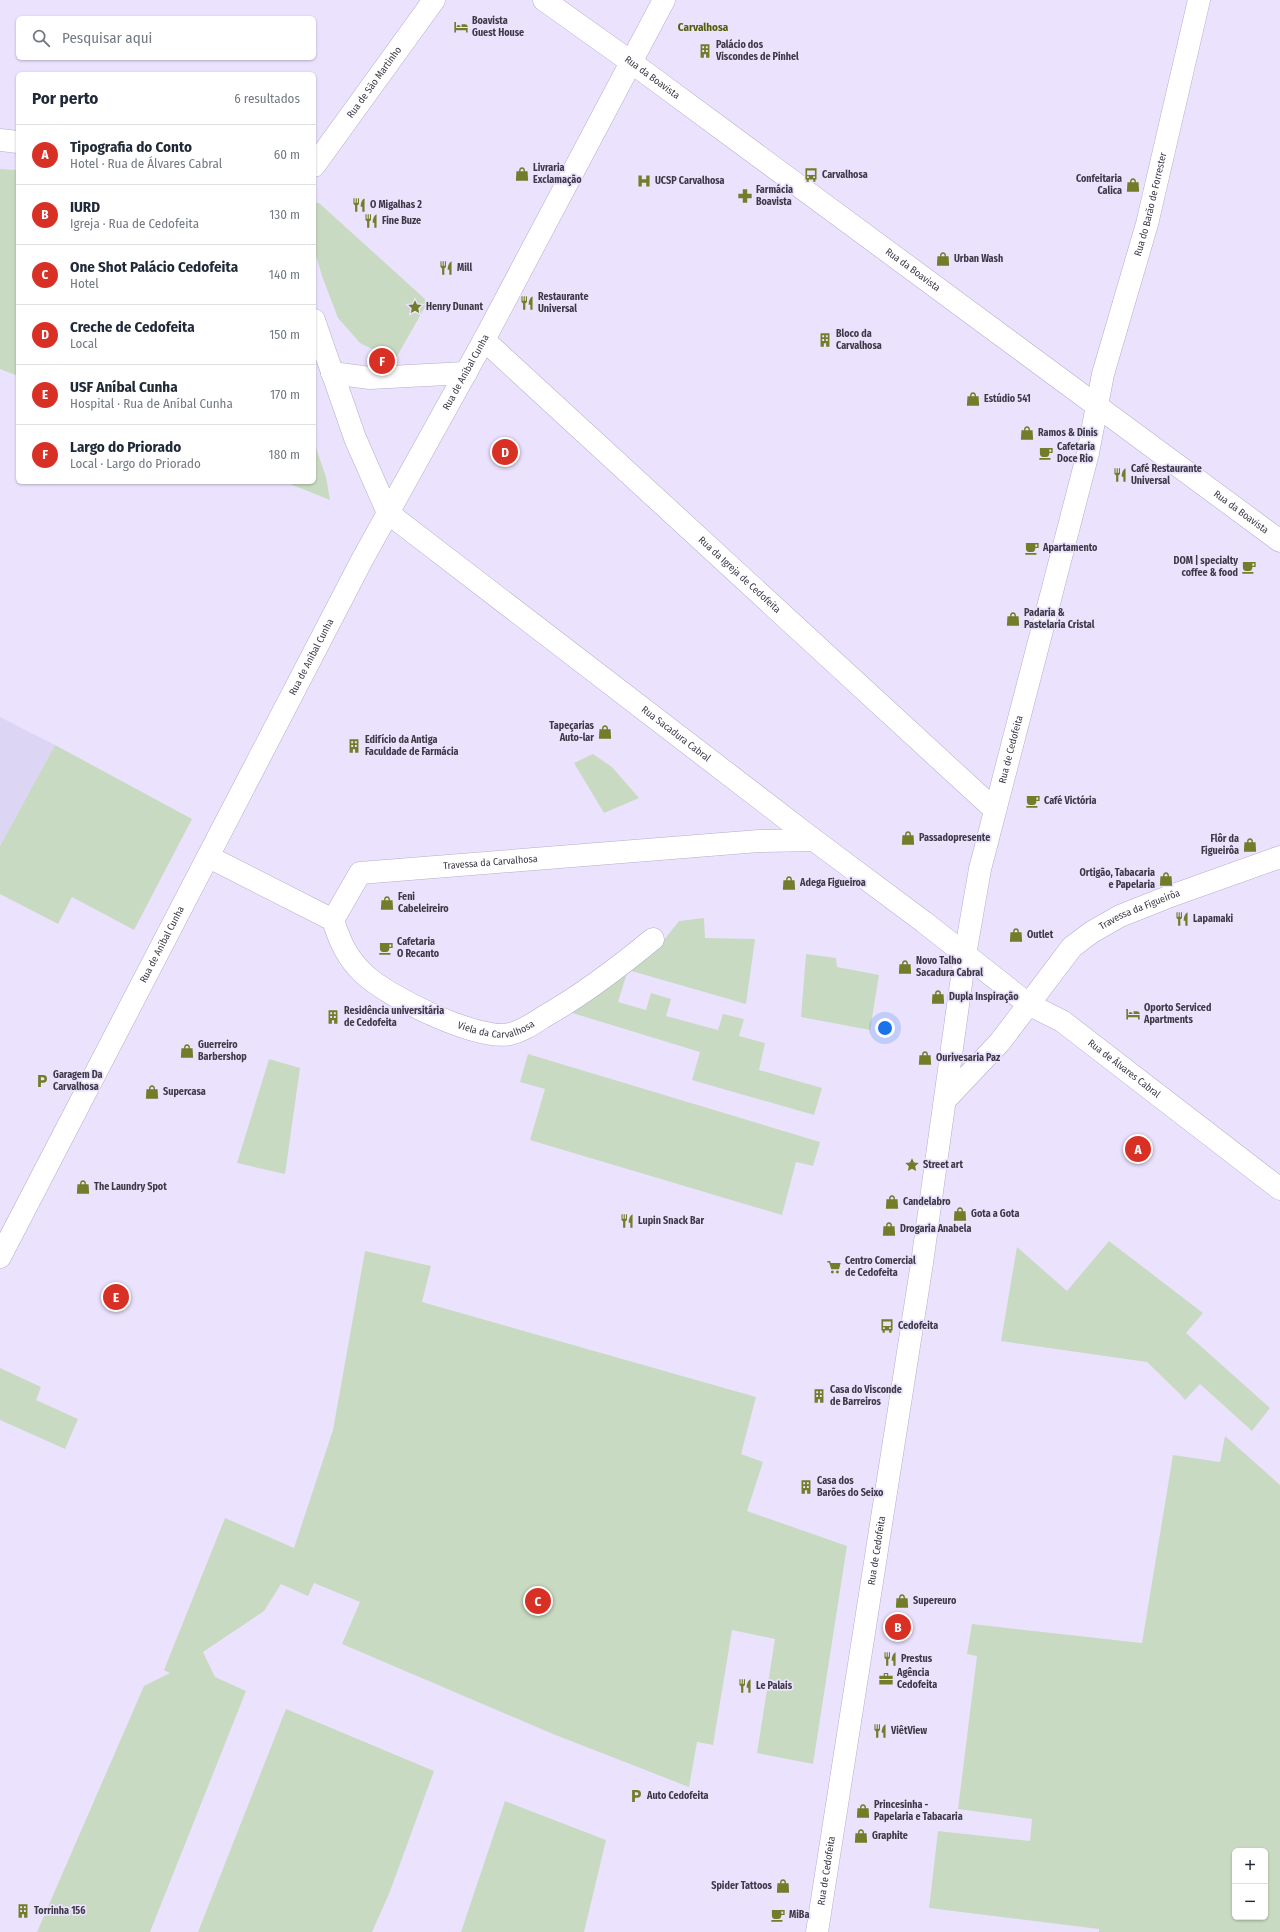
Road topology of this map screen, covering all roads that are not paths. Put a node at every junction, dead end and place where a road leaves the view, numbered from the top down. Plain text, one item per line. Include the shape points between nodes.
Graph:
1 (434, 0) edge
2 (544, 0) edge
3 (664, 0) edge
4 (1199, 0) edge
5 (631, 62) junction
6 (0, 140) edge
7 (16, 142) edge
8 (316, 163) edge
9 (316, 326) edge
10 (484, 340) junction
11 (332, 373) junction
12 (466, 373) junction
13 (1098, 406) junction
14 (388, 513) junction
15 (1280, 541) edge
16 (995, 810) junction
17 (814, 840) junction
18 (209, 857) junction
19 (1280, 857) edge
20 (333, 920) junction
21 (653, 939) dead end
22 (965, 954) junction
23 (1028, 1004) junction
24 (947, 1098) junction
25 (1280, 1189) edge
26 (0, 1257) edge
27 (817, 1932) edge

1 - 8 street, Rua de São Martinho
2 - 5 street, Rua da Boavista
3 - 5 street, Rua de Aníbal Cunha
4 - 13 street, Rua do Barão de Forrester via 1147,224 1103,374
5 - 10 street, Rua de Aníbal Cunha
5 - 13 street, Rua da Boavista
6 - 7 street
9 - 11 street
10 - 12 street, Rua de Aníbal Cunha
10 - 16 street, Rua da Igreja de Cedofeita
11 - 12 street via 370,378
11 - 14 street via 355,438
12 - 14 street, Rua de Aníbal Cunha
13 - 15 street, Rua da Boavista
13 - 16 street, Rua de Cedofeita
14 - 17 street, Rua Sacadura Cabral
14 - 18 street, Rua de Aníbal Cunha
16 - 22 street, Rua de Cedofeita via 980,869
17 - 20 street, Travessa da Carvalhosa via 759,841 360,873
17 - 22 street, Rua Sacadura Cabral
18 - 20 street
18 - 26 street, Rua de Aníbal Cunha
19 - 23 street, Travessa da Figueirôa via 1168,897 1105,923 1072,947
20 - 21 street, Viela da Carvalhosa via 342,948 364,975 420,1010 450,1022 494,1034 509,1034 522,1030 557,1010
22 - 23 street, Rua de Álvares Cabral
22 - 24 street, Rua de Cedofeita
23 - 24 street via 1000,1042
23 - 25 street, Rua de Álvares Cabral via 1062,1021
24 - 27 street, Rua de Cedofeita

